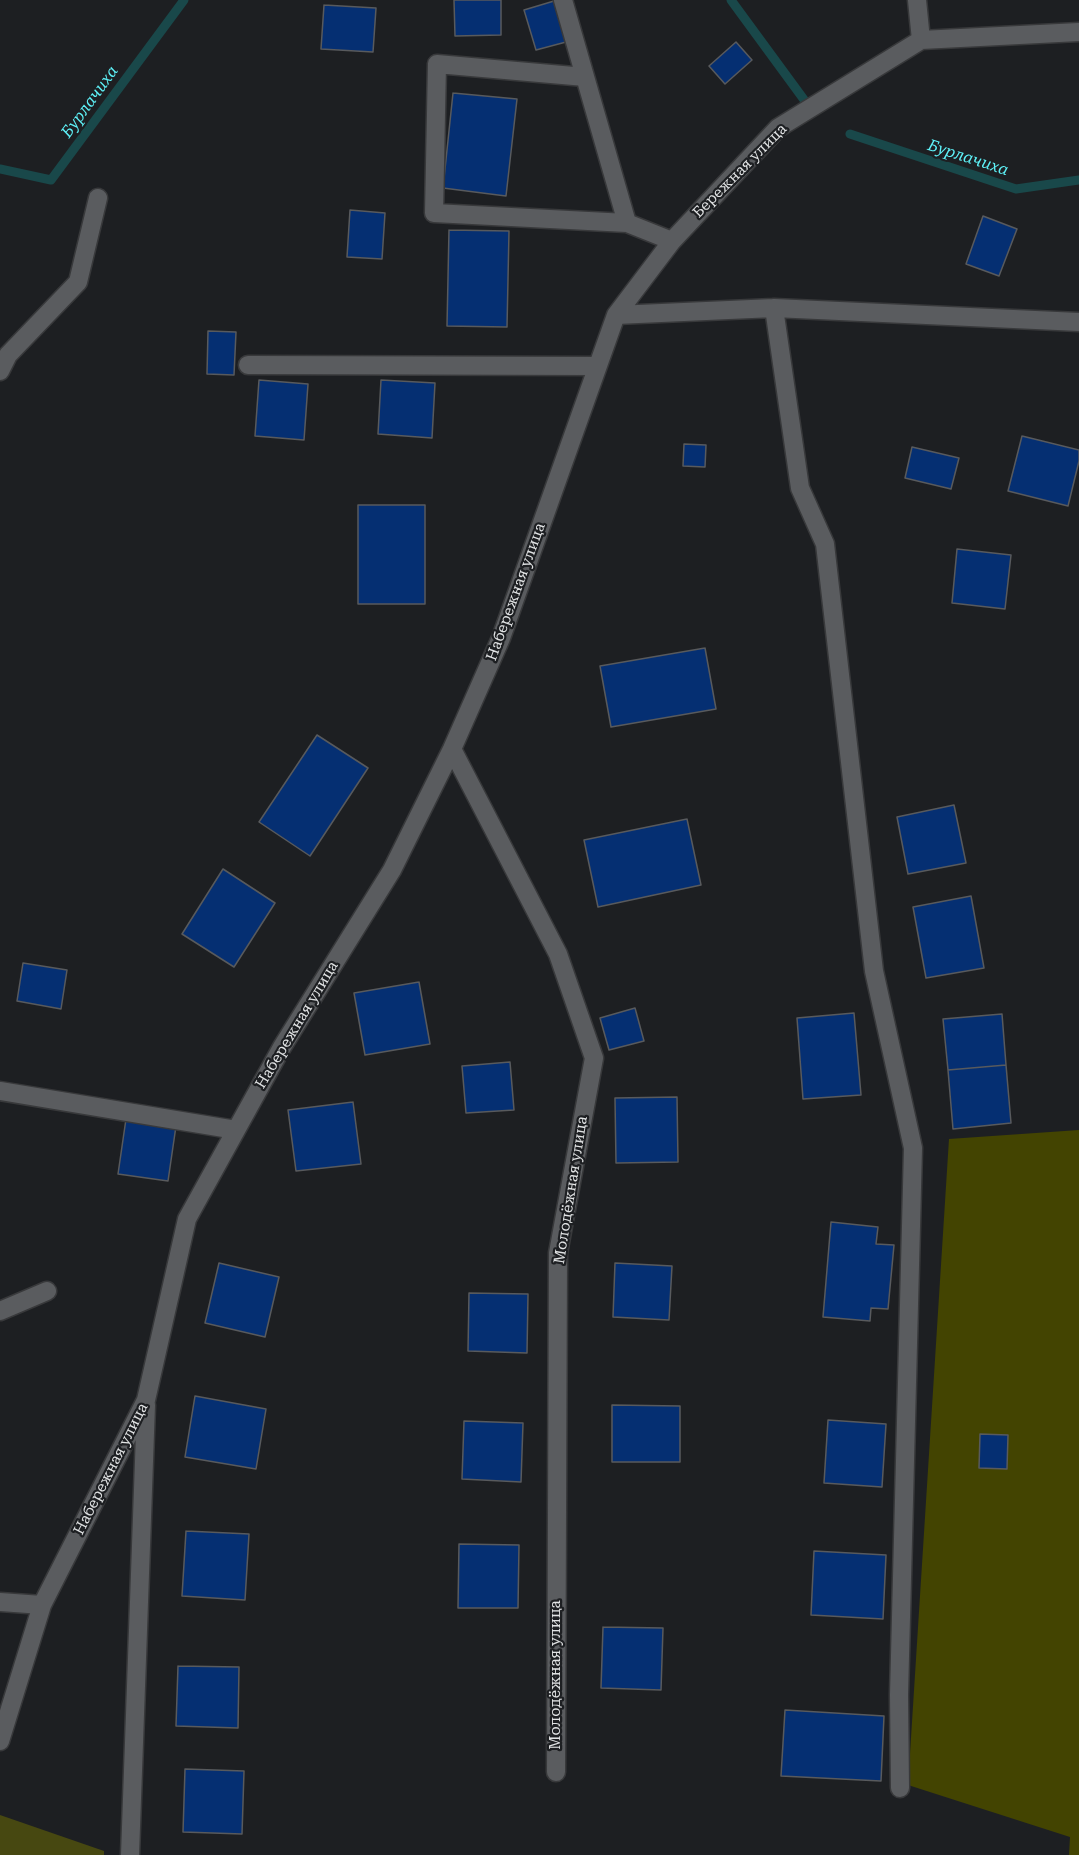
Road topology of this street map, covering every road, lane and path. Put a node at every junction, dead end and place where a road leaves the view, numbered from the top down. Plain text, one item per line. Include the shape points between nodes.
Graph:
1 (563, 0) edge
2 (917, 0) edge
3 (1079, 32) edge
4 (921, 40) junction
5 (585, 77) junction
6 (98, 198) dead end
7 (627, 223) junction
8 (672, 241) junction
9 (774, 308) junction
10 (616, 315) junction
11 (1079, 322) edge
12 (248, 365) dead end
13 (597, 366) junction
14 (0, 371) edge
15 (452, 749) junction
16 (0, 1091) edge
17 (236, 1130) junction
18 (47, 1291) dead end
19 (0, 1311) edge
20 (146, 1400) junction
21 (0, 1602) edge
22 (42, 1605) junction
23 (0, 1741) edge
24 (556, 1772) dead end
25 (900, 1788) dead end
26 (130, 1855) edge

1 - 5 street
2 - 4 street
3 - 4 street
4 - 8 street, Бережная улица via 778,128
5 - 7 street
5 - 7 street via 437,64 434,213
6 - 14 street via 78,282 8,356
7 - 8 street
8 - 10 street, Бережная улица
9 - 10 street
9 - 11 street
9 - 25 street via 800,488 825,544 874,970 913,1148
10 - 13 street, Набережная улица
12 - 13 street
13 - 15 street, Набережная улица via 501,638
15 - 17 street, Набережная улица via 392,870 282,1047
15 - 24 street, Молодёжная улица via 558,954 594,1058 558,1253
16 - 17 street
17 - 20 street, Набережная улица via 187,1218
18 - 19 street
20 - 22 street, Набережная улица
20 - 26 street
21 - 22 street
22 - 23 street, Набережная улица

